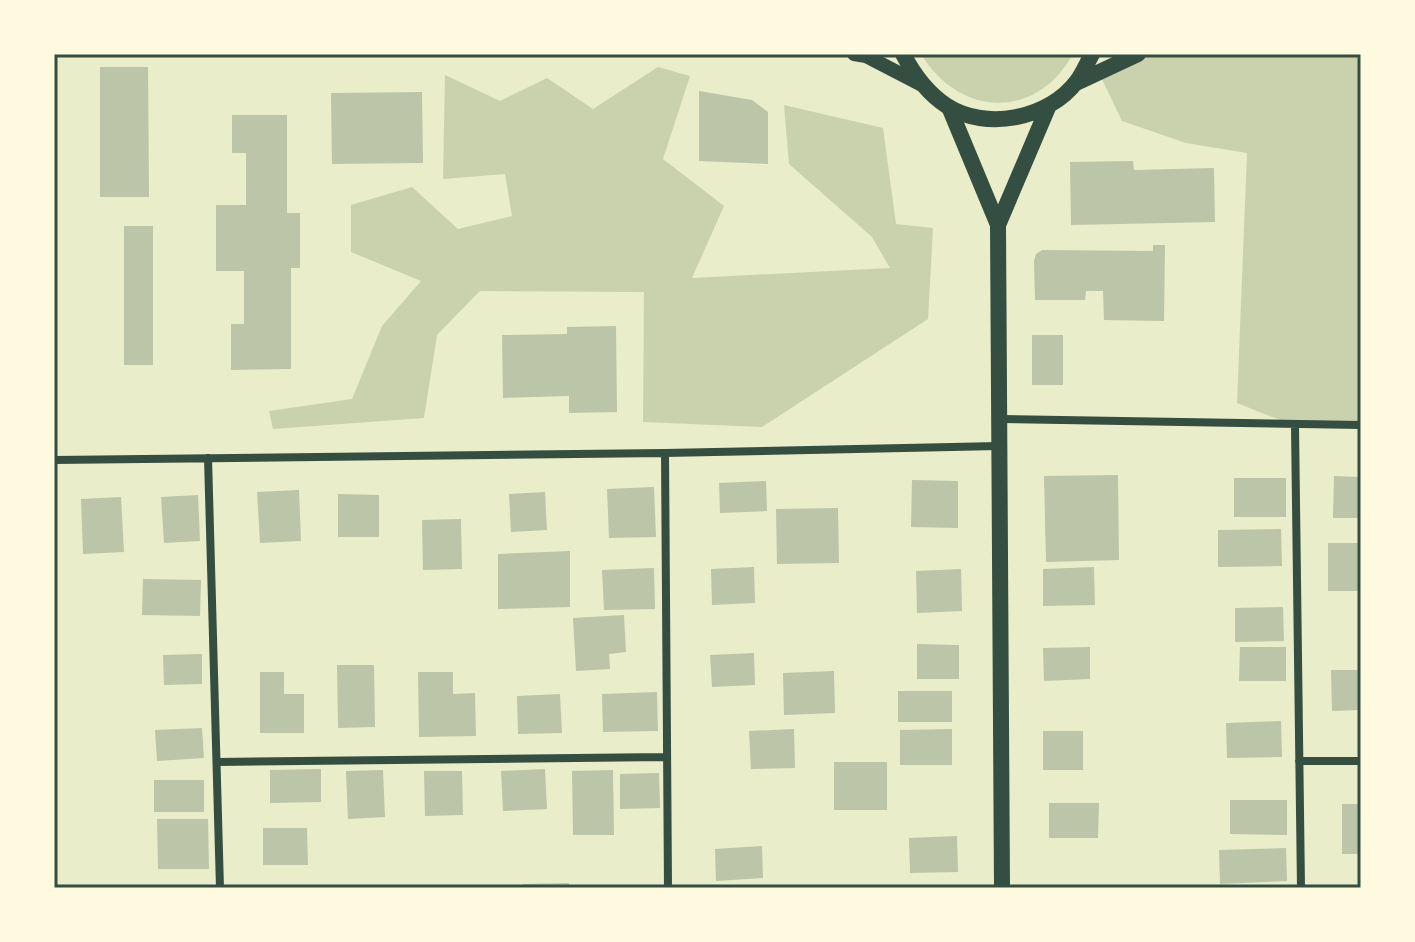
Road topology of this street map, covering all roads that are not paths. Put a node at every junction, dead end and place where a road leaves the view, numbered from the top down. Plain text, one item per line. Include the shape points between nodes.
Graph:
1 (854, 54) edge
2 (903, 54) edge
3 (1092, 54) edge
4 (1138, 54) edge
5 (1076, 83) junction
6 (922, 85) junction
7 (1049, 105) junction
8 (949, 107) junction
9 (998, 225) junction
10 (999, 419) junction
11 (1361, 425) edge
12 (1295, 426) junction
13 (999, 446) junction
14 (665, 453) junction
15 (208, 458) junction
16 (54, 460) edge
17 (665, 757) junction
18 (1299, 761) junction
19 (1361, 761) edge
20 (217, 762) junction
21 (220, 888) edge
22 (668, 888) edge
23 (1002, 888) edge
24 (1301, 888) edge

1 - 6 street
2 - 6 main road
3 - 5 main road
4 - 5 main road
5 - 7 main road
6 - 8 main road
7 - 8 main road via 1016,118 982,119
7 - 9 main road
8 - 9 main road
9 - 10 main road
10 - 12 street
10 - 13 main road
11 - 12 street
12 - 18 street
13 - 14 street
13 - 23 main road
14 - 15 street
14 - 17 street
15 - 16 street
15 - 20 street
17 - 20 street
17 - 22 street
18 - 19 street
18 - 24 street
20 - 21 street

